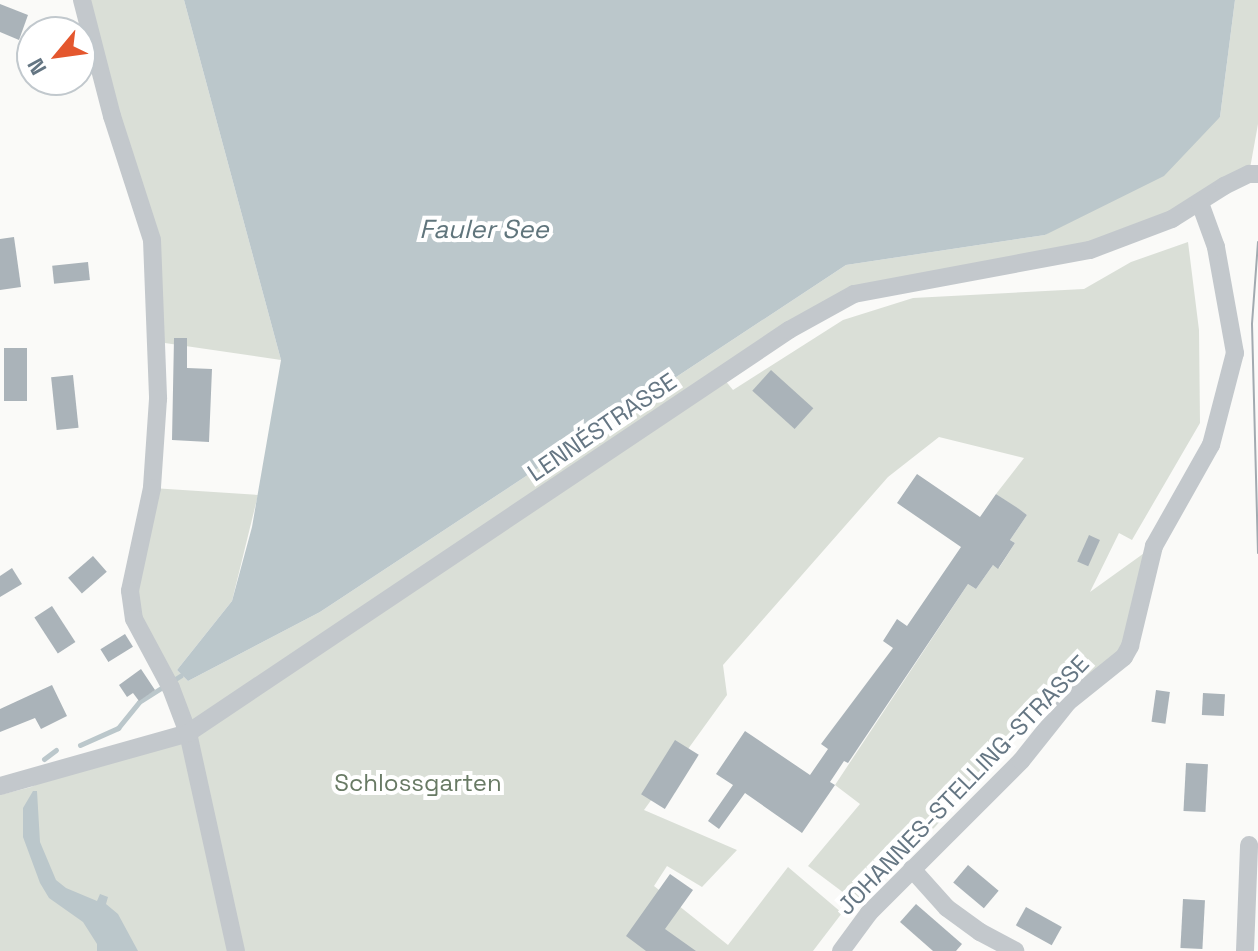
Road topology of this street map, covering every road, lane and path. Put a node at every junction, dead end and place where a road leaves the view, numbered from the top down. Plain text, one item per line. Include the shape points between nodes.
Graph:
1 (82, 0) edge
2 (1258, 174) edge
3 (1200, 203) junction
4 (188, 733) junction
5 (0, 786) edge
6 (1249, 845) dead end
7 (912, 869) junction
8 (236, 951) edge
9 (841, 951) edge
10 (1015, 951) edge
11 (1245, 951) edge

1 - 4 street via 152,240 158,399 152,488 130,591 134,619
2 - 3 street, LENNÉSTRASSE via 1224,186
3 - 4 street, LENNÉSTRASSE via 1090,250 854,294 789,330
3 - 7 street, JOHANNES-STELLING-STRASSE via 1216,247 1235,353 1211,445 1154,546 1130,646 1124,657 1068,702 1021,761
4 - 5 street, LENNÉSTRASSE
4 - 8 street
6 - 11 street
7 - 9 street, JOHANNES-STELLING-STRASSE
7 - 10 street via 947,908

